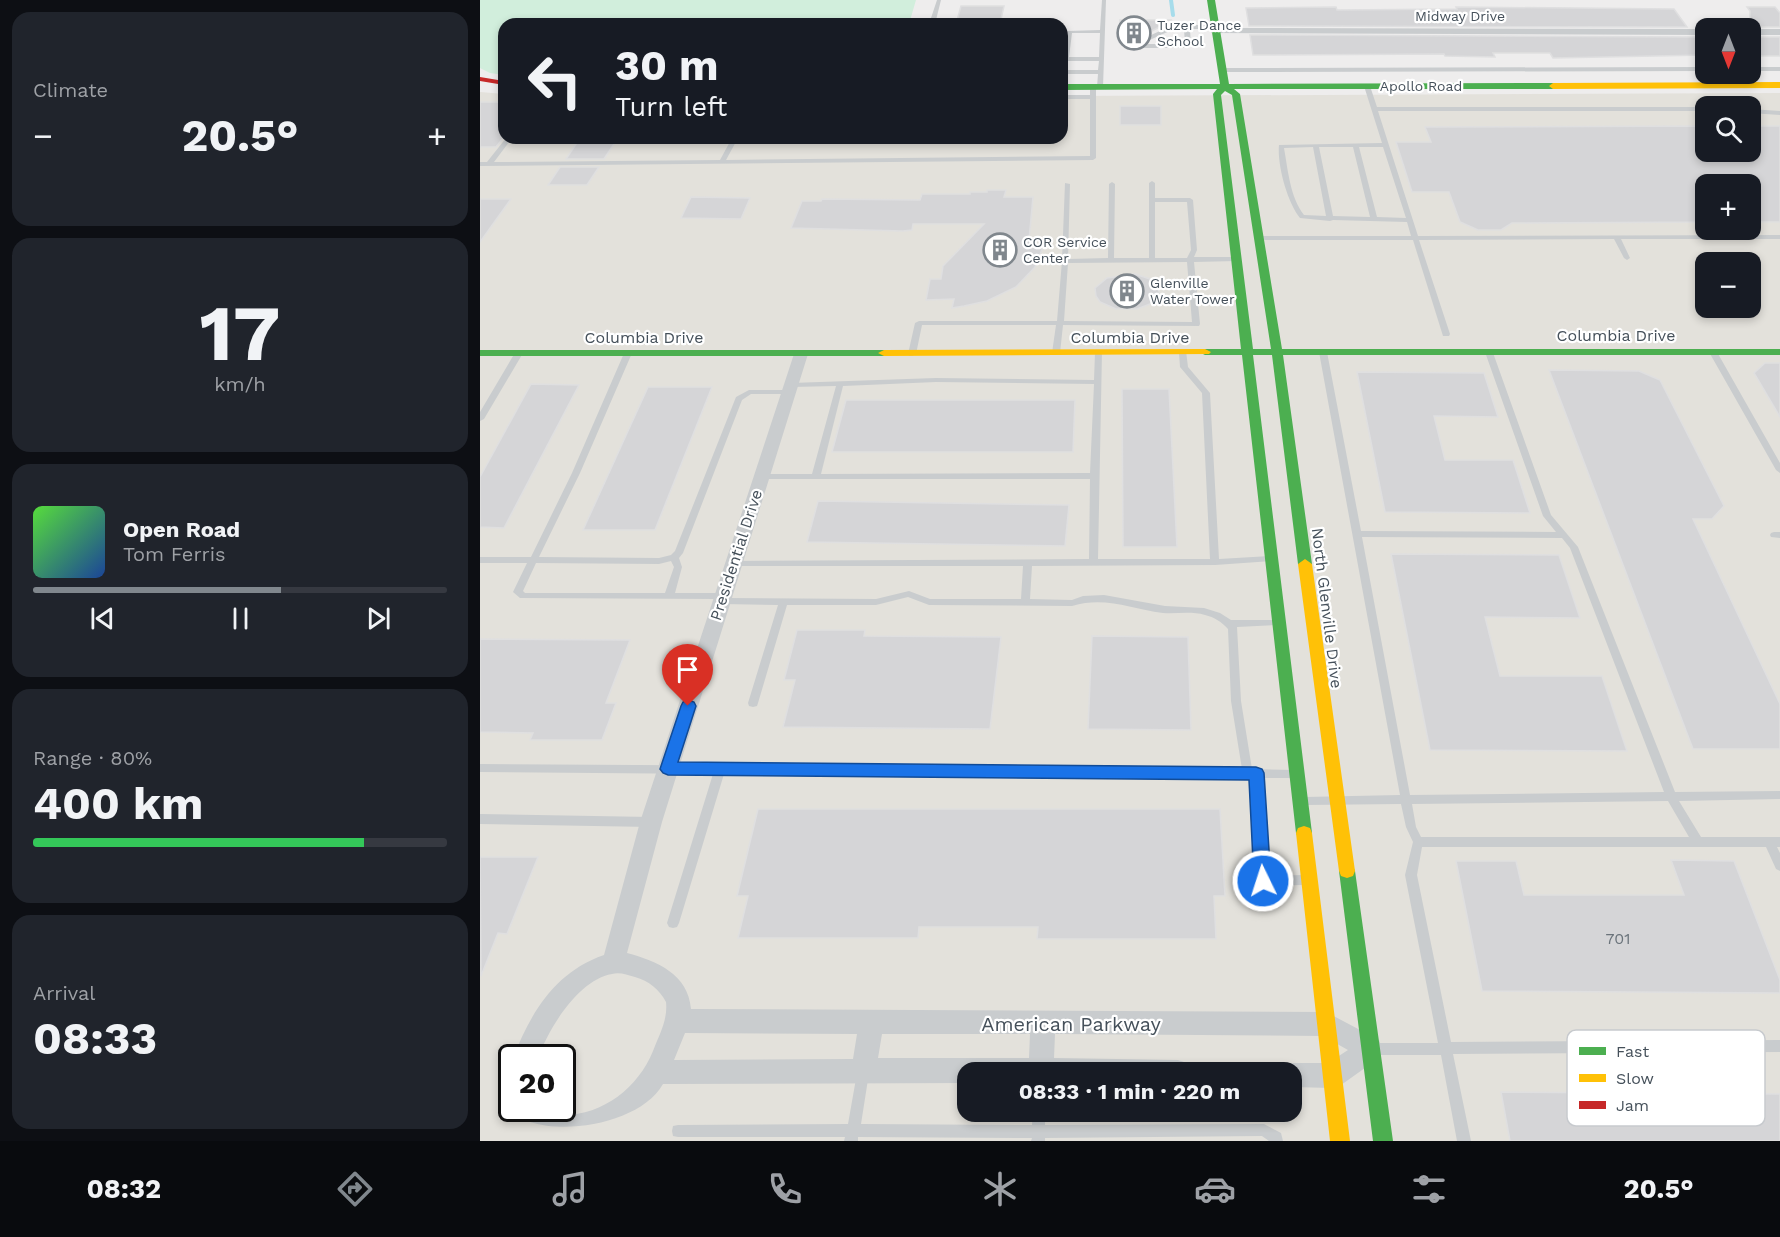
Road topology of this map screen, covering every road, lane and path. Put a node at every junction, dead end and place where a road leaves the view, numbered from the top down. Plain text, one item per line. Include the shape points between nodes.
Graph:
1 (939, 0) edge
2 (1104, 0) edge
3 (1211, 0) edge
4 (934, 18) edge
5 (1187, 27) junction
6 (1215, 29) junction
7 (1103, 31) junction
8 (1695, 32) edge
9 (1761, 32) edge
10 (1780, 32) edge
11 (1068, 41) edge
12 (1068, 59) edge
13 (1101, 59) junction
14 (1695, 69) edge
15 (1761, 69) edge
16 (1780, 69) edge
17 (1222, 70) junction
18 (1068, 72) edge
19 (1101, 72) junction
20 (480, 79) edge
21 (498, 82) edge
22 (1780, 85) edge
23 (1367, 86) junction
24 (1225, 87) junction
25 (1068, 88) edge
26 (1095, 90) junction
27 (1068, 96) edge
28 (1695, 109) edge
29 (1374, 110) junction
30 (1761, 112) edge
31 (1780, 113) edge
32 (504, 144) edge
33 (732, 144) edge
34 (1354, 145) junction
35 (1386, 145) junction
36 (1316, 146) junction
37 (722, 161) junction
38 (480, 164) edge
39 (489, 164) junction
40 (1152, 183) dead end
41 (1227, 183) junction
42 (1251, 183) junction
43 (1067, 184) dead end
44 (1112, 184) dead end
45 (1152, 200) junction
46 (1330, 219) junction
47 (1374, 220) junction
48 (1410, 220) junction
49 (1616, 237) junction
50 (1780, 237) edge
51 (1260, 238) junction
52 (1415, 238) junction
53 (1627, 258) dead end
54 (1190, 259) junction
55 (1236, 259) junction
56 (1152, 260) junction
57 (1065, 261) junction
58 (1111, 261) junction
59 (1060, 323) junction
60 (1446, 334) dead end
61 (480, 352) edge
62 (1323, 352) junction
63 (1490, 352) junction
64 (1713, 352) junction
65 (1780, 352) edge
66 (519, 353) junction
67 (628, 353) junction
68 (1056, 353) junction
69 (1099, 353) junction
70 (1183, 353) junction
71 (1248, 353) junction
72 (1277, 353) junction
73 (801, 354) junction
74 (912, 354) junction
75 (1098, 382) junction
76 (840, 384) junction
77 (790, 388) junction
78 (480, 419) edge
79 (1780, 470) edge
80 (816, 476) junction
81 (1094, 476) junction
82 (762, 477) junction
83 (1357, 534) junction
84 (1564, 535) junction
85 (674, 557) junction
86 (1272, 558) junction
87 (480, 560) edge
88 (533, 560) junction
89 (1093, 562) junction
90 (1215, 562) junction
91 (1028, 563) junction
92 (733, 564) junction
93 (669, 596) junction
94 (722, 598) junction
95 (783, 602) junction
96 (1025, 603) junction
97 (1280, 622) junction
98 (1229, 624) junction
99 (753, 703) dead end
100 (480, 768) edge
101 (668, 769) junction
102 (720, 770) junction
103 (1252, 773) junction
104 (1298, 774) junction
105 (1780, 795) edge
106 (1671, 796) junction
107 (1407, 799) junction
108 (1335, 800) junction
109 (1301, 802) junction
110 (480, 819) edge
111 (651, 822) junction
112 (1418, 842) junction
113 (1698, 842) junction
114 (1775, 842) edge
115 (1780, 866) edge
116 (1310, 879) junction
117 (673, 923) dead end
118 (613, 963) junction
119 (677, 1021) junction
120 (871, 1023) junction
121 (1043, 1024) junction
122 (1326, 1024) junction
123 (532, 1044) edge
124 (1765, 1046) edge
125 (1780, 1046) edge
126 (1567, 1048) edge
127 (1370, 1049) junction
128 (1445, 1049) junction
129 (1041, 1062) edge
130 (864, 1070) junction
131 (957, 1071) edge
132 (657, 1072) junction
133 (1302, 1075) edge
134 (1332, 1076) junction
135 (530, 1122) edge
136 (1039, 1122) edge
137 (678, 1131) dead end
138 (539, 1134) edge
139 (852, 1136) edge
140 (1098, 1136) edge
141 (1038, 1137) edge
142 (1276, 1141) edge
143 (1340, 1141) edge
144 (1383, 1141) edge
145 (1464, 1141) edge

1 - 4 lane
2 - 7 lane
3 - 6 street, North Glenville Drive
5 - 5 lane via 1166,29 1139,45 1188,46
5 - 6 lane
6 - 8 street, Midway Drive
6 - 17 street, North Glenville Drive
7 - 11 lane via 1070,32
7 - 13 lane
9 - 10 street
12 - 13 lane
13 - 19 lane
14 - 17 lane
15 - 16 lane
17 - 24 street, North Glenville Drive
18 - 19 lane
19 - 26 lane
20 - 21 street
22 - 23 street, Apollo Road
23 - 24 street, Apollo Road
23 - 29 lane
24 - 26 street, Apollo Road
24 - 41 street, North Glenville Drive via 1217,94
24 - 42 street, North Glenville Drive via 1236,94
25 - 26 street, Apollo Road
26 - 27 lane
26 - 37 lane via 1093,158
28 - 29 lane
29 - 35 lane
30 - 31 lane
32 - 39 lane
33 - 37 lane
34 - 35 lane
34 - 36 lane
34 - 47 lane
35 - 48 lane
36 - 46 lane
36 - 46 lane via 1281,146 1298,213 1302,217
37 - 39 lane
38 - 39 lane
40 - 45 lane
41 - 42 street
41 - 55 street, North Glenville Drive
42 - 51 street, North Glenville Drive
43 - 57 lane
44 - 58 lane
45 - 54 lane via 1190,200 1194,250
45 - 56 lane
46 - 47 lane
47 - 48 lane
48 - 52 lane
49 - 50 lane
49 - 52 lane
49 - 53 lane
51 - 52 lane
51 - 72 street, North Glenville Drive
52 - 60 lane
54 - 55 lane
54 - 56 lane
54 - 59 lane via 1196,324
55 - 71 street, North Glenville Drive
56 - 58 lane
57 - 58 lane
57 - 59 lane
59 - 68 lane
59 - 74 lane via 919,323
61 - 66 street, Columbia Drive
62 - 63 street, Columbia Drive
62 - 72 street, Columbia Drive
62 - 83 lane
63 - 64 street, Columbia Drive
63 - 84 lane via 1547,516
64 - 65 street, Columbia Drive
64 - 79 lane
66 - 67 street, Columbia Drive
66 - 78 lane
67 - 73 street, Columbia Drive
67 - 88 lane
68 - 69 street, Columbia Drive
68 - 74 street, Columbia Drive
69 - 70 street, Columbia Drive
69 - 75 lane
70 - 71 street, Columbia Drive
70 - 90 lane via 1184,367 1206,393
71 - 72 street, Columbia Drive
71 - 86 street, North Glenville Drive
72 - 108 street, North Glenville Drive
73 - 74 street, Columbia Drive
73 - 77 street, Presidential Drive
75 - 76 lane via 936,380
75 - 81 lane
76 - 77 lane
76 - 80 lane
77 - 82 street, Presidential Drive
77 - 85 lane via 749,392 739,399 679,553
80 - 81 lane
80 - 82 lane
81 - 89 lane
82 - 92 street, Presidential Drive
83 - 84 lane
83 - 107 lane
84 - 106 lane via 1574,547
85 - 88 lane via 659,561
85 - 93 lane via 678,567
86 - 90 lane
86 - 97 street, North Glenville Drive
87 - 88 lane
88 - 93 lane via 518,592 523,596
89 - 90 lane
89 - 91 lane
91 - 92 lane
91 - 96 lane
92 - 94 street, Presidential Drive
93 - 94 lane
94 - 95 lane
94 - 101 street, Presidential Drive
95 - 96 lane via 876,602 909,594 929,602
95 - 99 lane
96 - 98 lane via 1072,603 1099,597 1160,610 1208,612
97 - 98 lane
97 - 104 street, North Glenville Drive
98 - 103 lane via 1233,628 1238,732
100 - 101 lane
101 - 102 lane
101 - 111 street, Presidential Drive
102 - 103 lane
102 - 117 lane
103 - 104 lane
103 - 116 lane via 1263,881
104 - 109 street, North Glenville Drive
105 - 106 lane
106 - 107 lane
106 - 113 lane
107 - 108 lane
107 - 112 lane via 1411,827
108 - 109 lane
108 - 127 street, North Glenville Drive
109 - 116 street, North Glenville Drive
110 - 111 lane
111 - 118 street, Presidential Drive
112 - 113 lane
112 - 128 lane via 1411,875
113 - 114 lane
114 - 115 lane
116 - 122 street, North Glenville Drive
118 - 119 street via 649,969 669,984 679,1003
118 - 123 street via 587,972 569,986 545,1017
119 - 120 street, American Parkway
119 - 132 street
120 - 121 street, American Parkway
120 - 130 street
121 - 122 street, American Parkway
121 - 129 street
122 - 127 street, American Parkway
122 - 134 street, North Glenville Drive
124 - 125 lane
126 - 128 lane
127 - 128 lane
127 - 134 street
127 - 144 street, North Glenville Drive
128 - 145 lane
130 - 131 street
130 - 132 street
130 - 139 lane
132 - 138 street via 641,1094 595,1123
133 - 134 street
134 - 143 street, North Glenville Drive
135 - 138 street
136 - 141 lane
137 - 139 lane
139 - 141 lane
140 - 141 lane
140 - 142 lane via 1264,1130

